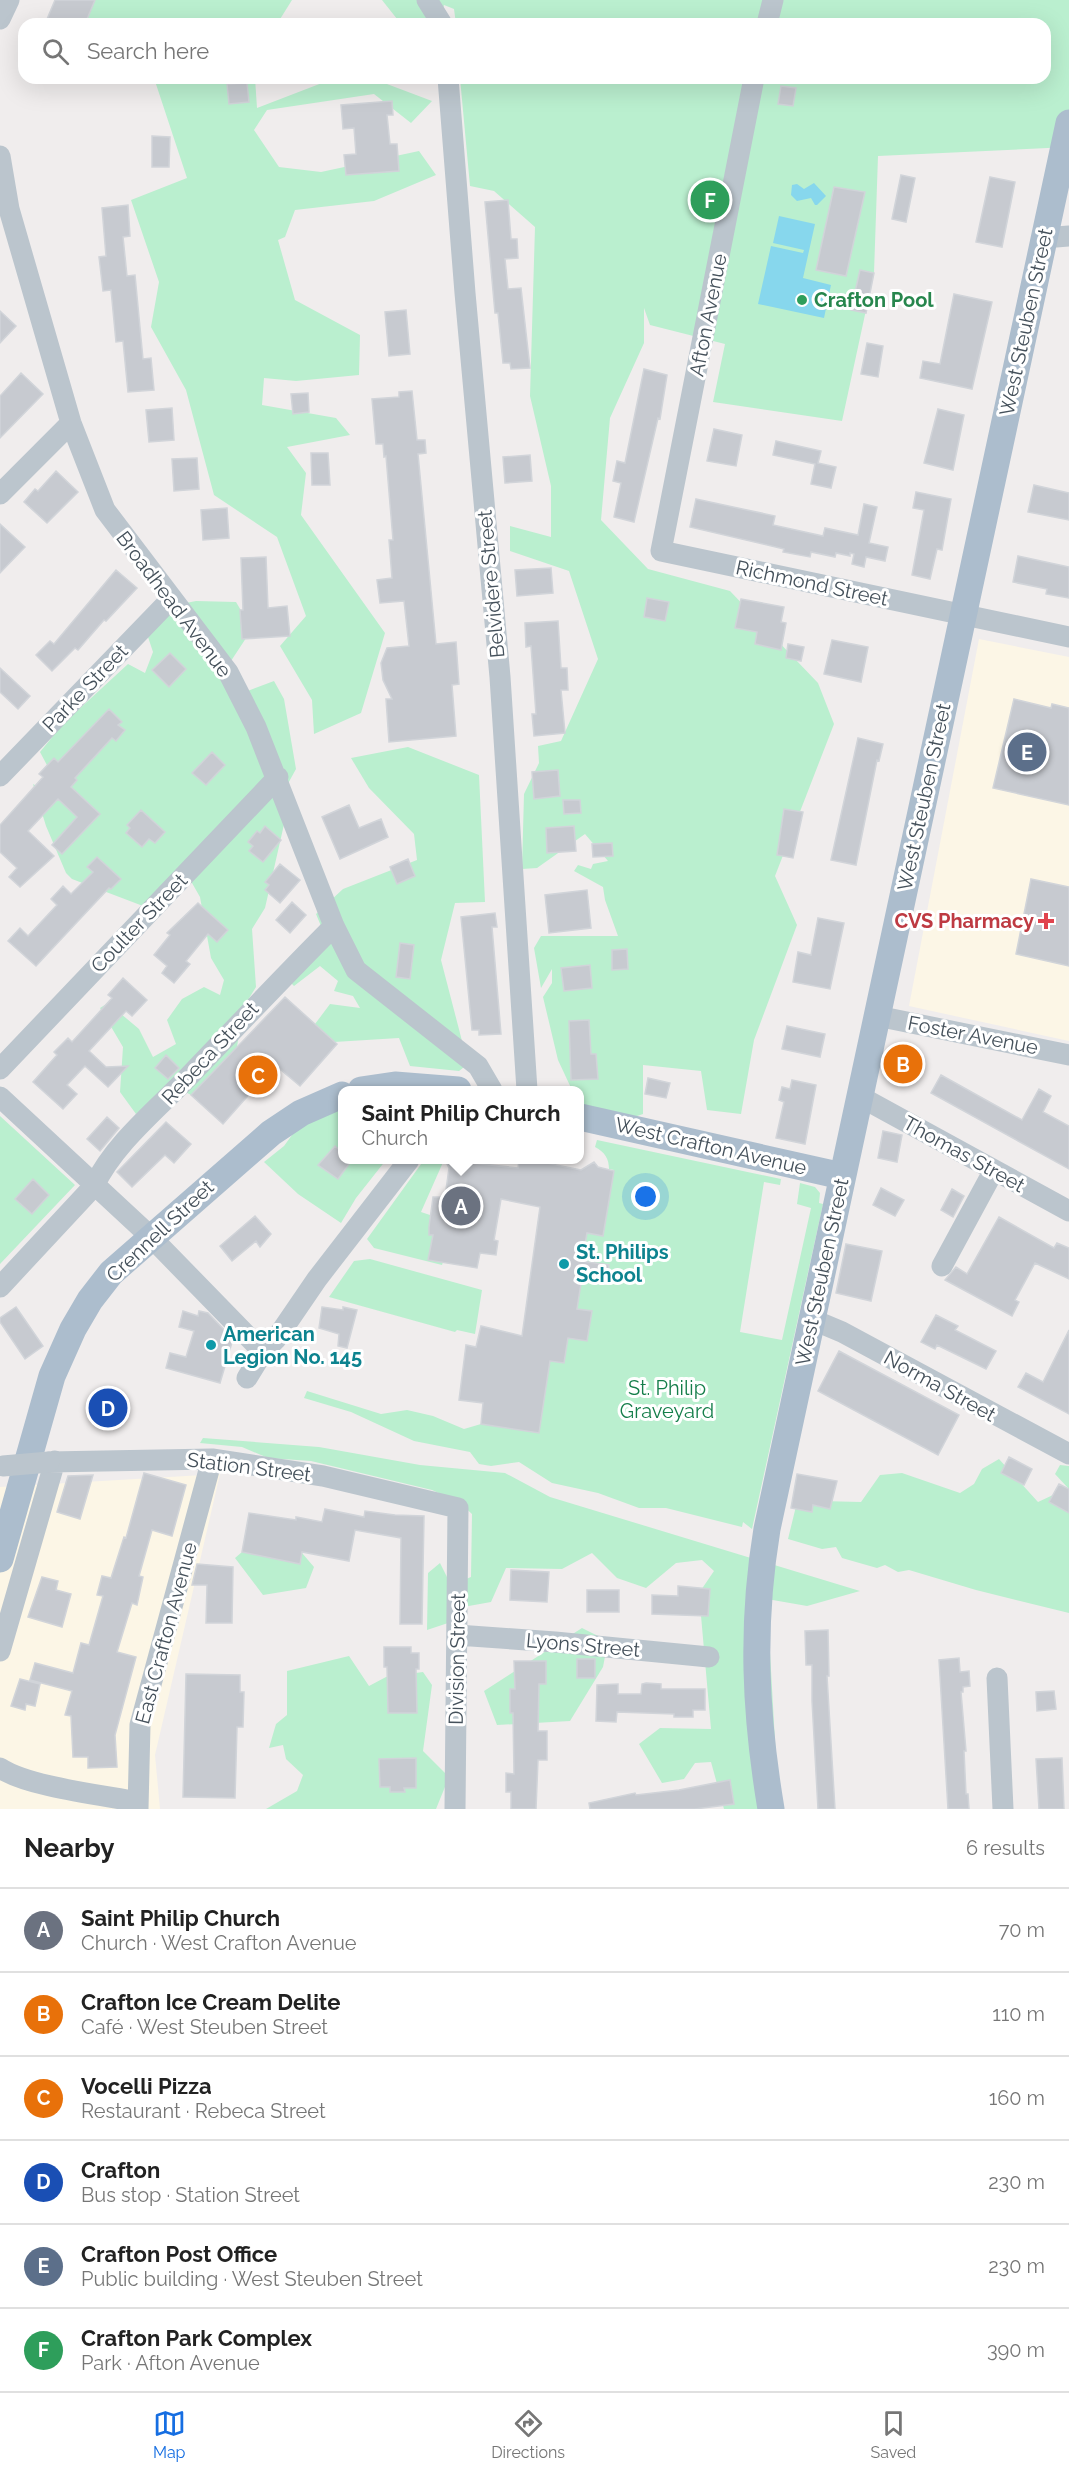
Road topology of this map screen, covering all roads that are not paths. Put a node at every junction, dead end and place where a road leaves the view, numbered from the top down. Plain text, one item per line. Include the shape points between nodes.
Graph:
1 (9, 0) edge
2 (427, 0) edge
3 (773, 0) edge
4 (438, 18) edge
5 (768, 18) edge
6 (0, 19) edge
7 (448, 84) edge
8 (753, 84) edge
9 (1069, 123) edge
10 (0, 156) edge
11 (5, 210) edge
12 (1057, 237) edge
13 (71, 423) junction
14 (0, 494) edge
15 (661, 551) joint
16 (171, 599) junction
17 (963, 615) junction
18 (1069, 637) edge
19 (0, 776) edge
20 (278, 777) junction
21 (334, 926) junction
22 (877, 1016) junction
23 (1069, 1055) edge
24 (0, 1069) edge
25 (388, 1086) edge
26 (408, 1086) edge
27 (490, 1086) edge
28 (526, 1086) edge
29 (859, 1096) junction
30 (0, 1097) edge
31 (338, 1097) edge
32 (584, 1118) edge
33 (406, 1164) edge
34 (994, 1170) junction
35 (842, 1176) junction
36 (94, 1186) junction
37 (1069, 1211) edge
38 (151, 1237) junction
39 (942, 1266) dead end
40 (0, 1287) edge
41 (811, 1319) junction
42 (269, 1345) junction
43 (247, 1377) dead end
44 (1069, 1454) edge
45 (212, 1459) junction
46 (52, 1461) junction
47 (1, 1466) edge
48 (458, 1508) joint
49 (0, 1559) edge
50 (457, 1635) junction
51 (0, 1651) edge
52 (709, 1656) dead end
53 (997, 1678) dead end
54 (0, 1768) edge
55 (138, 1805) edge
56 (455, 1809) edge
57 (771, 1809) edge
58 (1003, 1809) edge

1 - 6 street
2 - 4 street
3 - 5 street
7 - 28 street, Belvidere Street via 500,689
8 - 15 street, Afton Avenue
9 - 12 main road, West Steuben Street
10 - 11 street, Broadhead Avenue
11 - 13 street, Broadhead Avenue
12 - 17 main road, West Steuben Street
13 - 14 street
13 - 16 street, Broadhead Avenue via 105,510
15 - 17 street, Richmond Street
16 - 19 street, Parke Street
16 - 20 street, Broadhead Avenue via 228,672
17 - 18 street, Richmond Street
17 - 22 main road, West Steuben Street
20 - 21 street, Broadhead Avenue
20 - 24 street, Coulter Street
21 - 27 street, Broadhead Avenue via 356,970 478,1066
21 - 36 street, Rebeca Street via 127,1140
22 - 23 street, Foster Avenue
22 - 29 main road, West Steuben Street
25 - 26 main road
29 - 34 street, Thomas Street
29 - 35 main road, West Steuben Street
30 - 36 street
31 - 38 main road, Crennell Street via 301,1113 271,1133
32 - 35 main road, West Crafton Avenue
33 - 42 street
34 - 37 street, Thomas Street
34 - 39 street
35 - 41 main road, West Steuben Street
36 - 38 street
36 - 40 street, Rebeca Street
38 - 42 street
38 - 49 main road, Crennell Street via 111,1273 66,1342 47,1392
41 - 44 street, Norma Street
41 - 57 main road, West Steuben Street via 759,1577 757,1699
42 - 43 street
45 - 46 street, Station Street
45 - 48 street, Station Street via 322,1476
45 - 55 street, East Crafton Avenue via 140,1725
46 - 47 street, Station Street, bridge
46 - 51 street
48 - 50 street, Division Street
50 - 52 street, Lyons Street
50 - 56 street, Division Street
53 - 58 street
54 - 55 street via 29,1780

